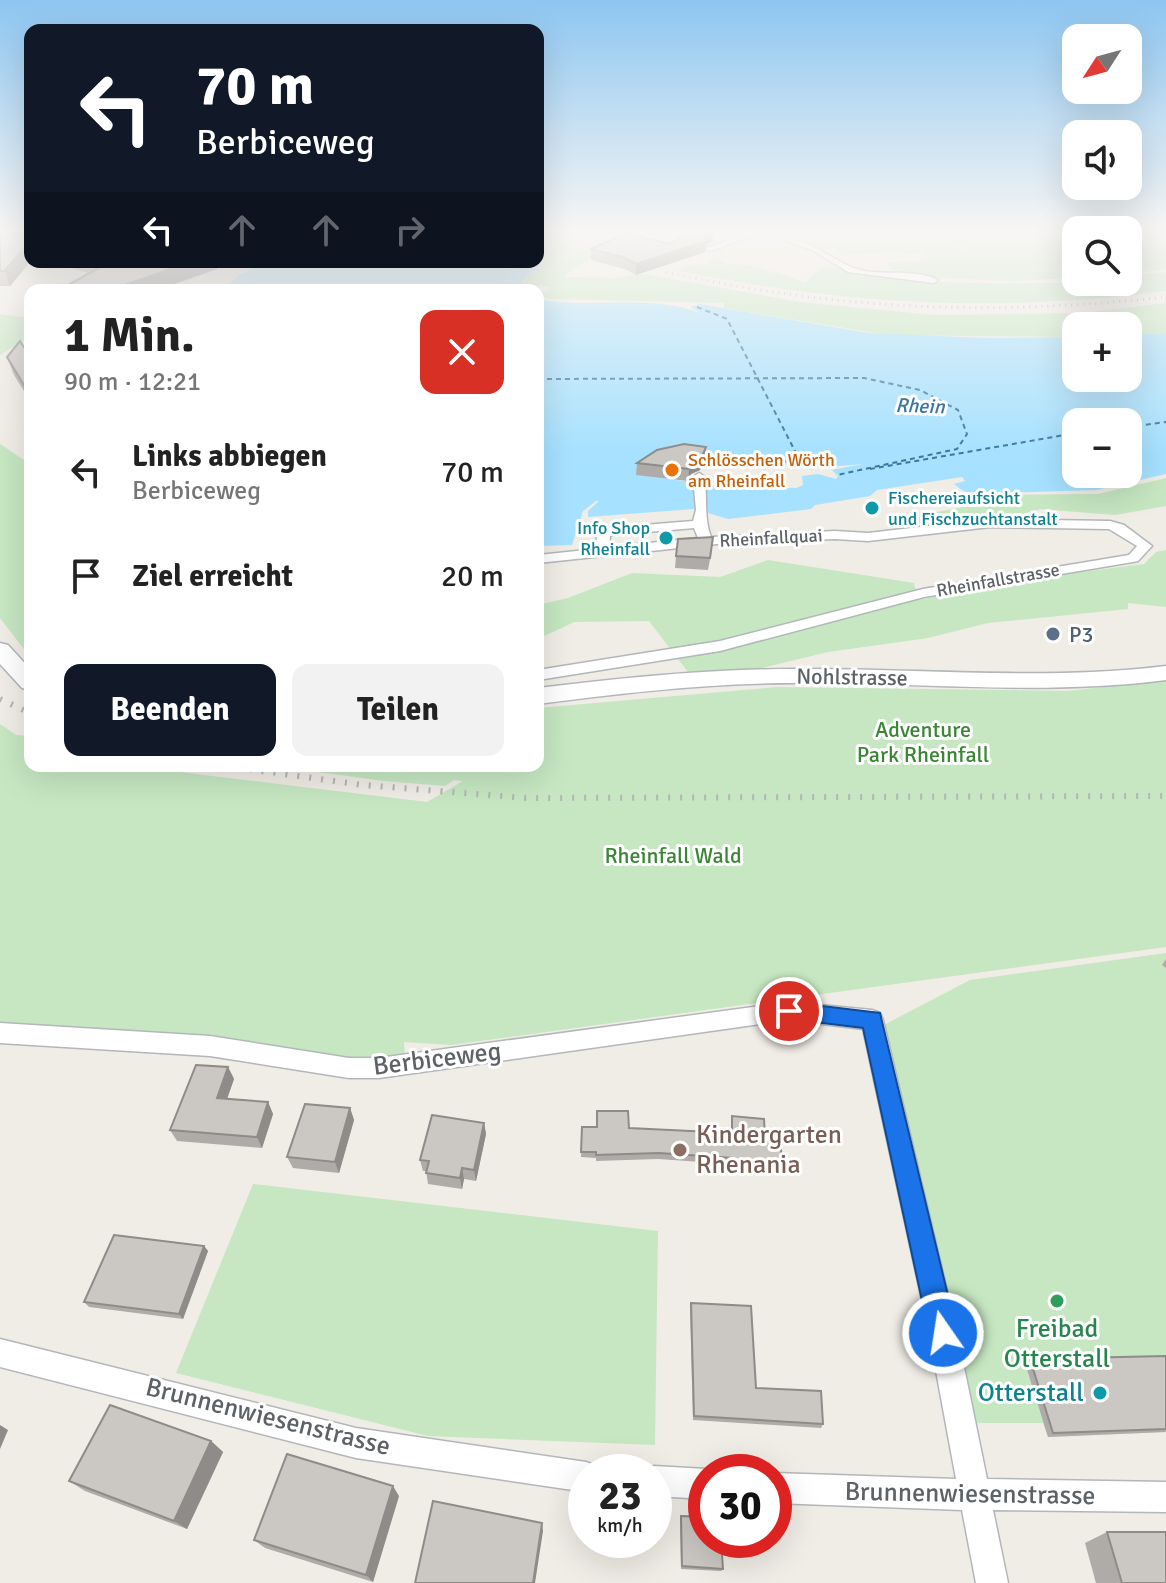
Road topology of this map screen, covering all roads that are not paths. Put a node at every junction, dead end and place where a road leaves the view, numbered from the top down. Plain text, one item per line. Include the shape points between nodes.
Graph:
1 (699, 477) dead end
2 (700, 517) junction
3 (835, 535) joint
4 (706, 542) junction
5 (602, 554) junction
6 (544, 559) edge
7 (0, 650) edge
8 (1166, 673) edge
9 (544, 674) edge
10 (24, 676) edge
11 (544, 695) edge
12 (0, 1033) edge
13 (0, 1353) edge
14 (568, 1474) edge
15 (792, 1489) edge
16 (974, 1495) junction
17 (1166, 1497) edge
18 (992, 1583) edge

1 - 2 street
2 - 4 street, Rheinfallquai
2 - 5 street, Rheinfallquai via 607,532
3 - 4 street, Rheinfallquai
3 - 9 street, Rheinfallstrasse via 1087,522 1119,528 1145,546 1133,558 923,593 720,646
4 - 5 street, Rheinfallquai
5 - 6 street, Rheinfallquai
7 - 10 street
8 - 11 street, Nohlstrasse via 1063,682 733,676
12 - 16 street, Berbiceweg via 210,1046 379,1068 789,1011 872,1020
13 - 14 street, Brunnenwiesenstrasse via 356,1443
15 - 16 street, Brunnenwiesenstrasse
16 - 17 street, Brunnenwiesenstrasse
16 - 18 street

